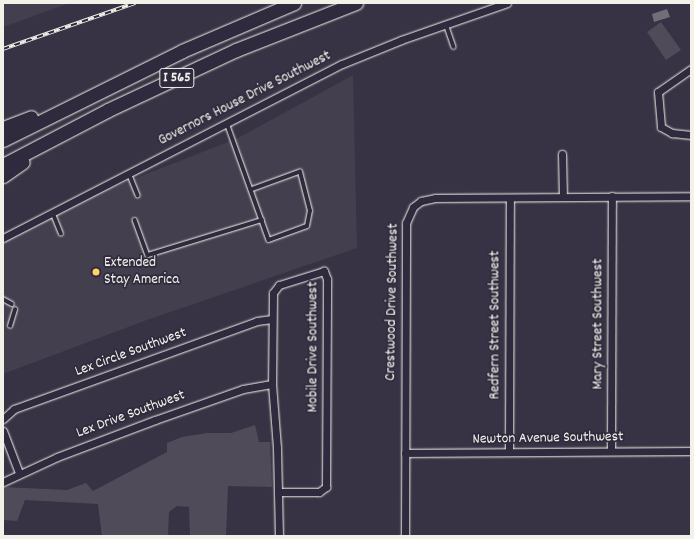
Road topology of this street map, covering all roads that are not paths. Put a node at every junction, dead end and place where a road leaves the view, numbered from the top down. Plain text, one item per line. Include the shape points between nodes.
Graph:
1 (294, 3) edge
2 (356, 3) edge
3 (507, 3) edge
4 (446, 24) junction
5 (454, 47) dead end
6 (691, 69) edge
7 (87, 97) junction
8 (226, 123) junction
9 (3, 128) edge
10 (64, 134) junction
11 (691, 135) edge
12 (3, 140) edge
13 (562, 154) dead end
14 (3, 165) edge
15 (129, 173) junction
16 (3, 176) edge
17 (251, 190) junction
18 (138, 195) dead end
19 (612, 196) junction
20 (691, 196) edge
21 (562, 197) junction
22 (510, 198) junction
23 (52, 212) junction
24 (135, 220) dead end
25 (262, 220) junction
26 (61, 233) dead end
27 (3, 238) edge
28 (3, 299) edge
29 (12, 304) dead end
30 (15, 310) dead end
31 (272, 320) junction
32 (10, 326) dead end
33 (272, 384) junction
34 (3, 419) edge
35 (3, 431) edge
36 (611, 451) junction
37 (691, 451) edge
38 (509, 452) junction
39 (405, 453) junction
40 (19, 473) junction
41 (3, 482) edge
42 (278, 492) junction
43 (279, 536) edge
44 (405, 536) edge

1 - 7 highway, I 565 via 182,51
2 - 10 highway, I 565 via 236,50 108,110
3 - 4 street, Governors House Drive Southwest
4 - 5 lane
4 - 8 street, Governors House Drive Southwest via 342,64
6 - 11 street via 658,92 661,127 672,133
7 - 9 highway
7 - 12 highway, I 565
8 - 15 street, Governors House Drive Southwest
8 - 17 lane
10 - 14 highway, I 565
10 - 16 highway
13 - 21 street
15 - 18 lane
15 - 23 street, Governors House Drive Southwest
17 - 25 lane
17 - 25 lane via 300,172 310,211 307,226 269,240
19 - 20 street, Crestwood Drive Southwest
19 - 21 street, Crestwood Drive Southwest
19 - 36 street, Mary Street Southwest
21 - 22 street, Crestwood Drive Southwest
22 - 38 street, Redfern Street Southwest
22 - 39 street, Crestwood Drive Southwest via 431,199 417,204 408,214
23 - 26 lane
23 - 27 street, Governors House Drive Southwest
24 - 25 lane via 148,255
28 - 29 lane
30 - 32 lane
31 - 33 street, Mobile Drive Southwest
31 - 34 street, Lex Circle Southwest via 257,321 14,409
31 - 42 street, Mobile Drive Southwest via 273,293 276,287 318,272 326,273 326,487 319,492
33 - 40 street, Lex Drive Southwest via 243,389
33 - 42 street, Mobile Drive Southwest
35 - 40 street
36 - 37 street, Newton Avenue Southwest
36 - 38 street, Newton Avenue Southwest
38 - 39 street, Newton Avenue Southwest
39 - 44 street, Crestwood Drive Southwest
40 - 41 street, Lex Drive Southwest
42 - 43 street, Mobile Drive Southwest

